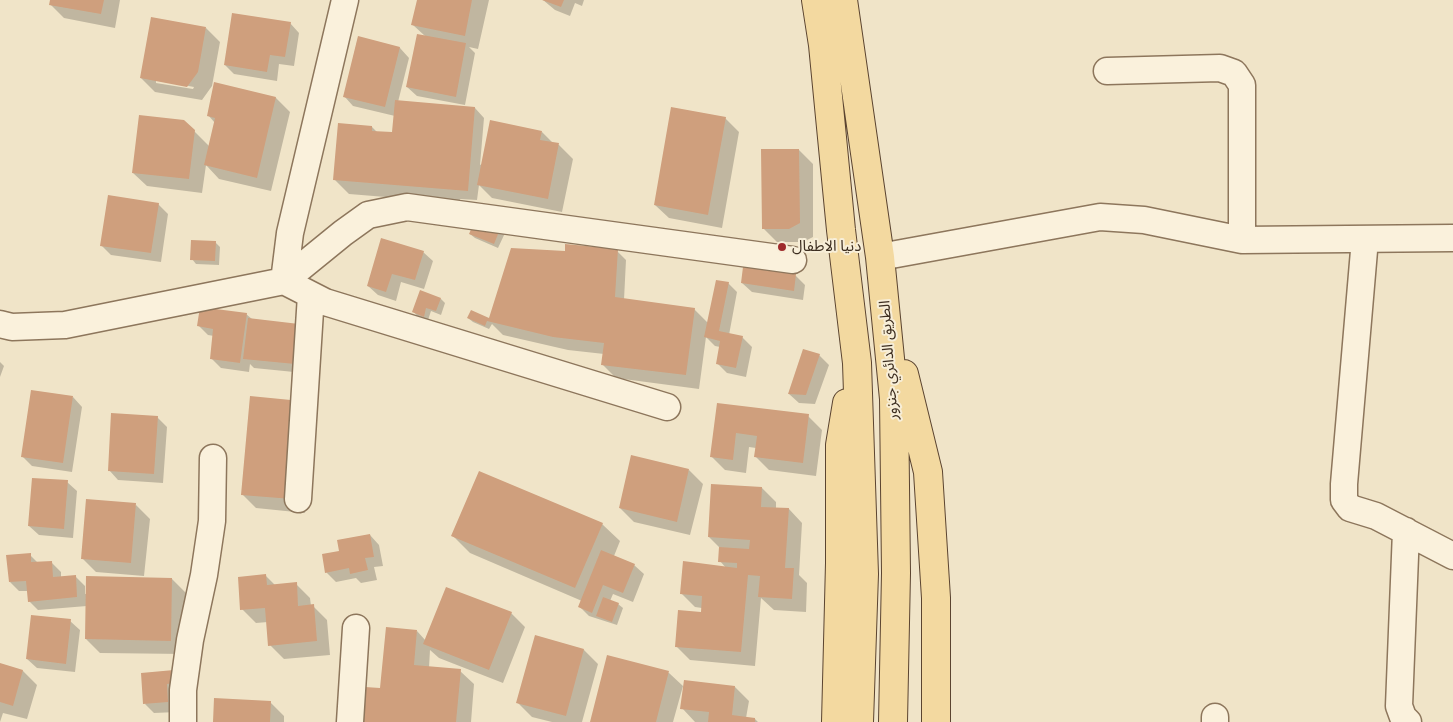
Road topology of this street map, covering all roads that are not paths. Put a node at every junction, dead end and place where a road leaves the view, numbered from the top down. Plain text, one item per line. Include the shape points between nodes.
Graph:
1 (345, 0) edge
2 (816, 0) edge
3 (843, 0) edge
4 (1107, 71) dead end
5 (1453, 238) edge
6 (1365, 239) junction
7 (1242, 240) junction
8 (880, 257) junction
9 (793, 260) dead end
10 (284, 281) junction
11 (311, 295) junction
12 (0, 324) edge
13 (889, 344) junction
14 (857, 363) junction
15 (667, 407) dead end
16 (213, 458) dead end
17 (298, 499) dead end
18 (1406, 531) junction
19 (1453, 556) edge
20 (356, 628) dead end
21 (183, 722) edge
22 (350, 722) edge
23 (836, 722) edge
24 (860, 722) edge
25 (893, 722) edge
26 (936, 722) edge
27 (1408, 722) edge

1 - 10 street via 290,232
2 - 14 main road
3 - 8 main road, الطريق الدائري جنزور
4 - 7 street via 1220,68 1234,74 1242,85
5 - 6 street
6 - 7 street
6 - 18 street via 1344,500 1350,508
7 - 8 street via 1144,220 1100,217
8 - 13 main road, الطريق الدائري جنزور
9 - 10 street via 407,207 368,215
10 - 11 street
10 - 12 street via 65,325 12,327
11 - 15 street
11 - 17 street
13 - 25 main road, الطريق الدائري جنزور via 894,399 896,573
13 - 26 main road via 902,370 928,472 936,598
14 - 23 main road via 842,422 840,445
14 - 24 main road via 864,574
16 - 21 street via 212,522 190,640 183,690
18 - 19 street
18 - 27 street via 1400,706
20 - 22 street

